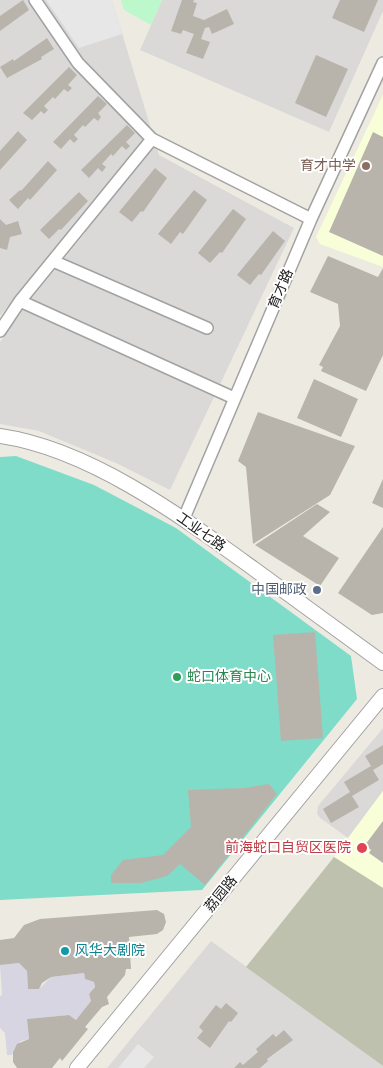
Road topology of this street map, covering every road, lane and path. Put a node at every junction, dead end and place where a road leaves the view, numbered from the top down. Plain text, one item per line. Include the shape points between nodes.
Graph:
1 (35, 0) edge
2 (383, 63) edge
3 (152, 139) junction
4 (311, 219) junction
5 (53, 261) junction
6 (20, 301) junction
7 (207, 328) dead end
8 (0, 330) edge
9 (234, 398) junction
10 (0, 436) edge
11 (184, 518) junction
12 (383, 663) edge
13 (383, 696) edge
14 (77, 1068) edge

1 - 3 street via 78,63
2 - 4 street, 育才路
3 - 4 street
3 - 5 street
4 - 9 street, 育才路
5 - 6 street
5 - 7 street
6 - 8 street
6 - 9 street
9 - 11 street, 育才路
10 - 11 street, 工业七路 via 42,446 74,459
11 - 12 street, 工业七路
13 - 14 street, 荔园路

